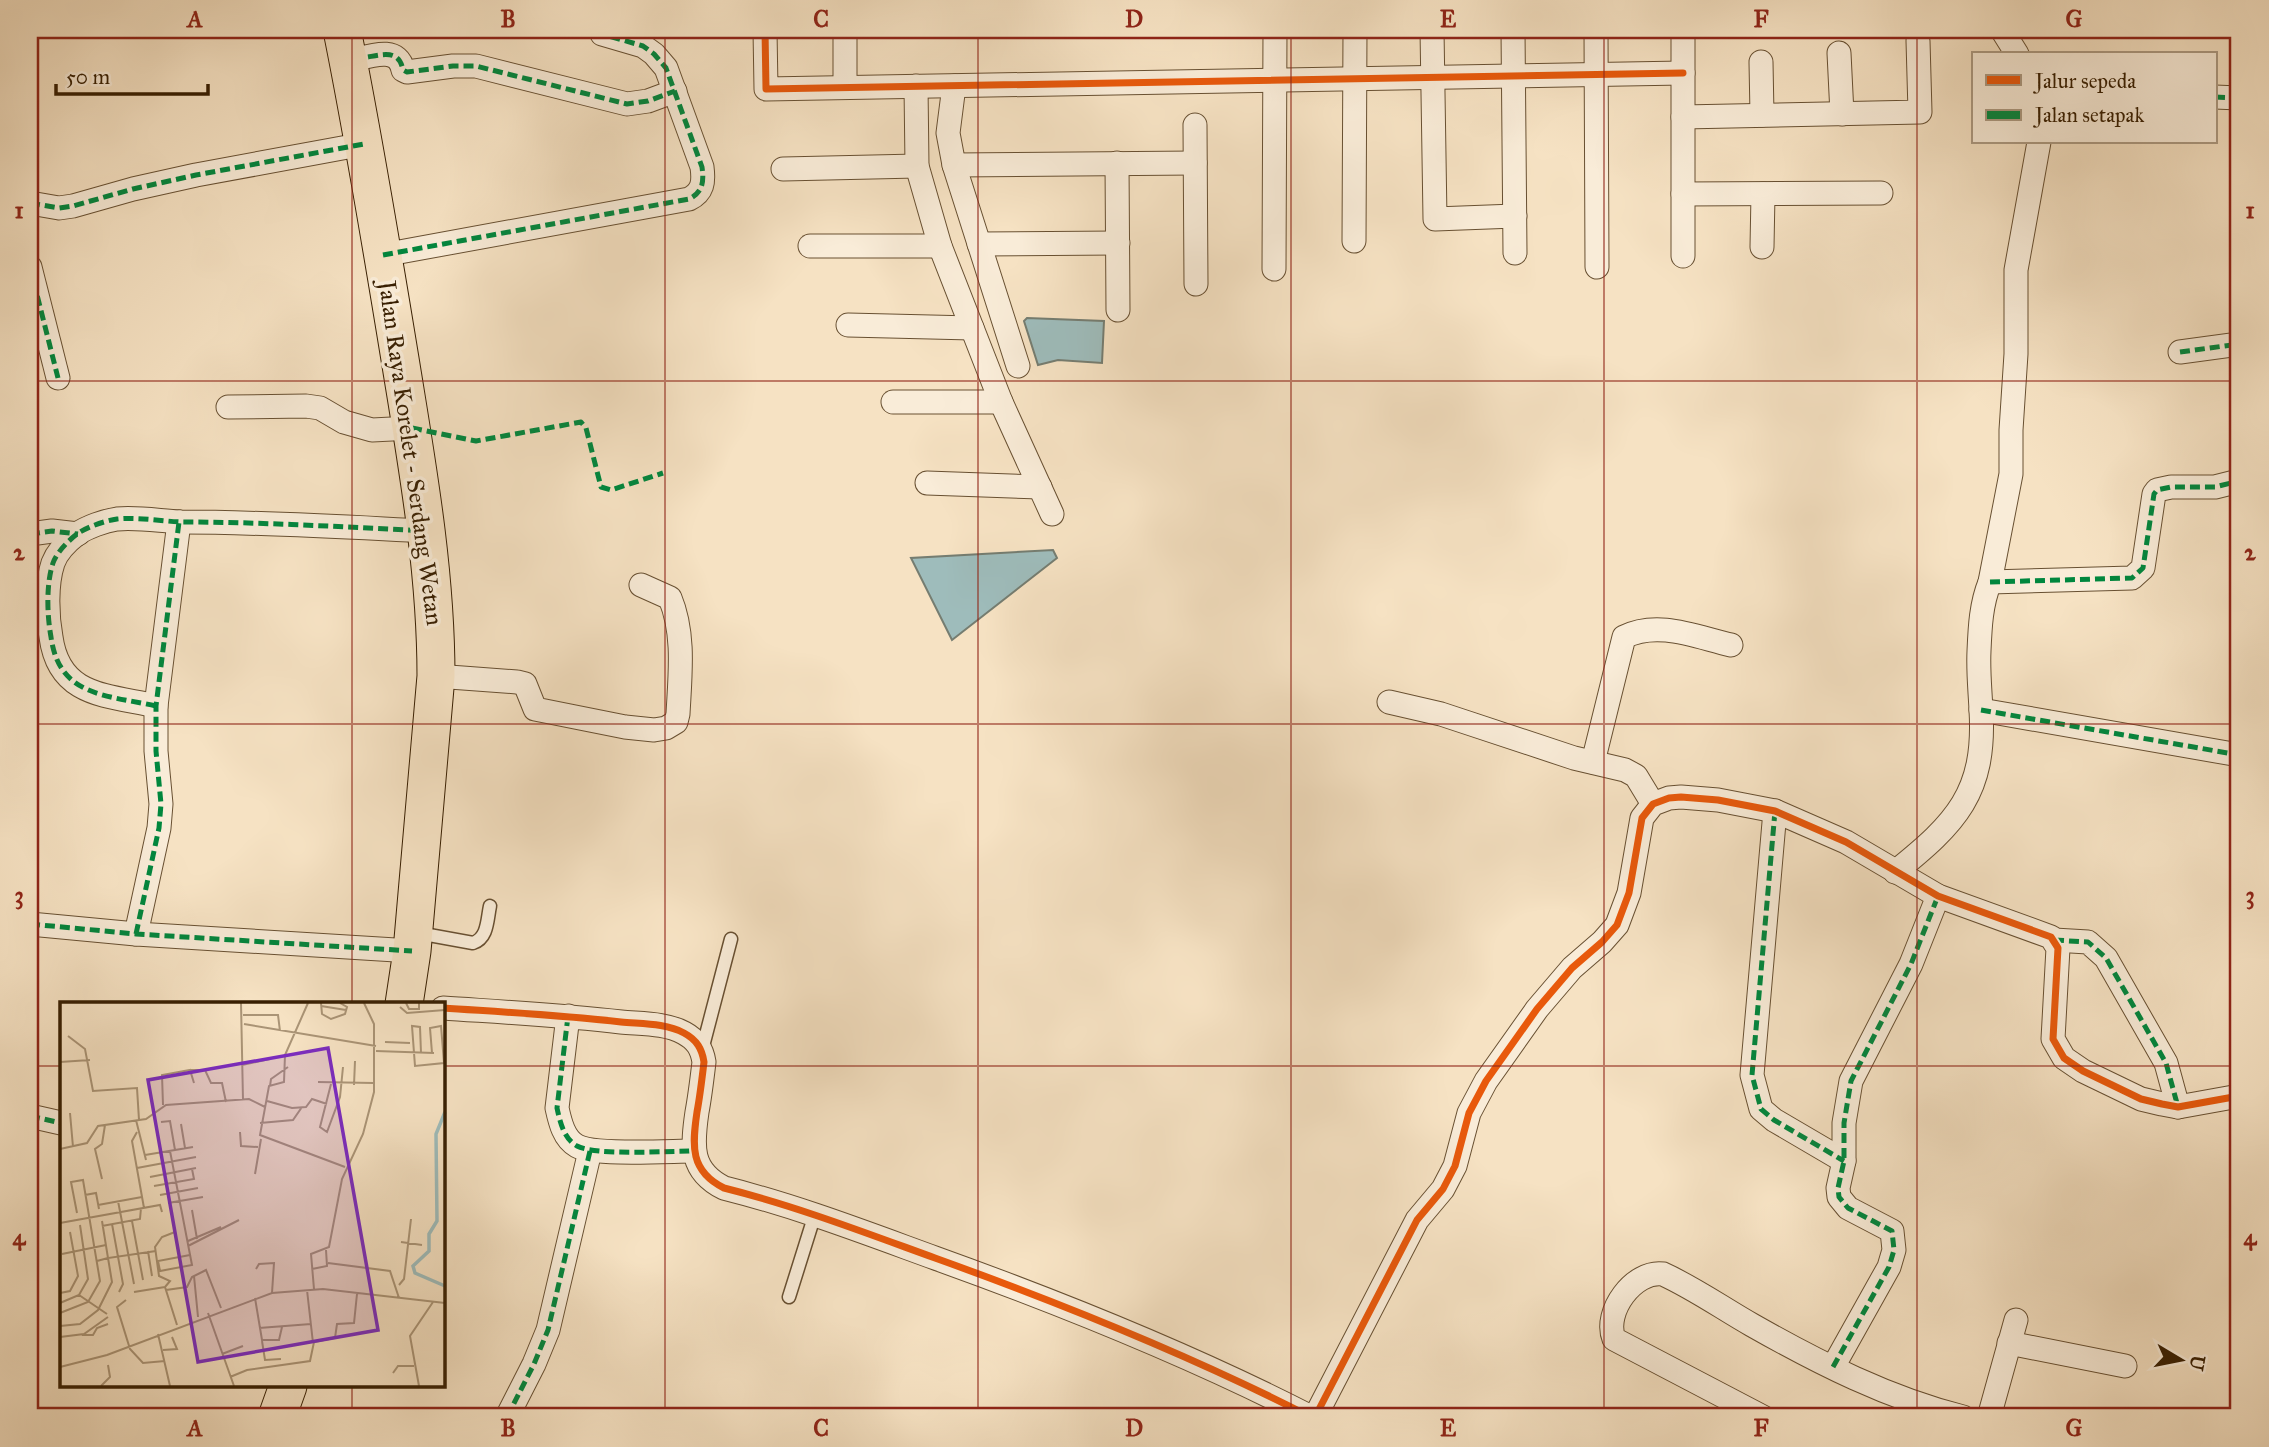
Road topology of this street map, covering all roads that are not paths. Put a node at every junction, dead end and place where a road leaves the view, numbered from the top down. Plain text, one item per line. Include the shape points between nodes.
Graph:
1 (600, 30) edge
2 (765, 30) edge
3 (845, 30) edge
4 (1275, 30) edge
5 (1355, 30) edge
6 (1432, 30) edge
7 (1513, 30) edge
8 (1596, 30) edge
9 (1683, 30) edge
10 (2002, 30) edge
11 (1919, 41) dead end
12 (346, 46) edge
13 (2016, 52) edge
14 (1839, 53) dead end
15 (1761, 62) dead end
16 (1683, 73) junction
17 (1596, 75) junction
18 (1513, 76) junction
19 (1433, 78) junction
20 (1354, 79) junction
21 (1275, 80) junction
22 (916, 86) junction
23 (954, 86) junction
24 (845, 88) junction
25 (675, 91) junction
26 (2216, 97) edge
27 (2239, 99) edge
28 (1842, 114) junction
29 (1762, 115) junction
30 (1683, 117) junction
31 (1195, 125) dead end
32 (364, 144) junction
33 (2039, 144) edge
34 (1117, 163) junction
35 (1195, 163) junction
36 (954, 165) junction
37 (917, 166) junction
38 (783, 169) dead end
39 (1881, 193) dead end
40 (1683, 194) junction
41 (1763, 194) junction
42 (30, 203) edge
43 (1515, 216) junction
44 (1354, 241) dead end
45 (1118, 243) junction
46 (979, 244) junction
47 (810, 246) dead end
48 (940, 246) junction
49 (1762, 247) dead end
50 (1515, 253) dead end
51 (383, 255) junction
52 (1683, 256) dead end
53 (30, 267) edge
54 (1597, 267) dead end
55 (1274, 269) dead end
56 (1196, 284) dead end
57 (1118, 310) dead end
58 (848, 325) dead end
59 (972, 328) junction
60 (2239, 344) edge
61 (2180, 352) dead end
62 (1018, 366) dead end
63 (58, 378) dead end
64 (893, 402) dead end
65 (1001, 402) junction
66 (228, 407) dead end
67 (412, 428) junction
68 (2239, 481) edge
69 (927, 482) dead end
70 (1040, 487) junction
71 (1052, 514) dead end
72 (180, 522) junction
73 (426, 531) junction
74 (30, 534) edge
75 (78, 534) junction
76 (1990, 582) junction
77 (641, 585) dead end
78 (1731, 645) dead end
79 (436, 676) junction
80 (1389, 702) dead end
81 (156, 706) junction
82 (1981, 710) junction
83 (2239, 754) edge
84 (1593, 762) junction
85 (1653, 804) junction
86 (1774, 811) junction
87 (1895, 872) junction
88 (1938, 896) junction
89 (490, 906) dead end
90 (30, 924) edge
91 (135, 934) junction
92 (731, 939) dead end
93 (2054, 940) junction
94 (413, 942) junction
95 (404, 1002) edge
96 (444, 1008) edge
97 (568, 1016) junction
98 (702, 1050) junction
99 (2239, 1096) edge
100 (2178, 1107) junction
101 (30, 1116) edge
102 (60, 1123) edge
103 (590, 1151) junction
104 (694, 1151) junction
105 (1844, 1161) junction
106 (815, 1214) junction
107 (789, 1297) dead end
108 (2015, 1320) dead end
109 (2009, 1343) junction
110 (2125, 1366) dead end
111 (1833, 1367) junction
112 (287, 1388) edge
113 (1753, 1415) edge
114 (277, 1417) edge
115 (507, 1417) edge
116 (1313, 1417) edge
117 (1963, 1417) edge
118 (1989, 1417) edge

1 - 25 street via 654,54 666,68
2 - 24 street via 765,89
3 - 24 street
4 - 21 street
5 - 20 street
6 - 19 street
7 - 18 street
8 - 17 street
9 - 16 street
10 - 13 street
11 - 28 street via 1920,112
12 - 25 street via 394,55 407,72 476,66 627,104 649,102
12 - 32 main road, Jalan Raya Korelet - Serdang Wetan
14 - 28 street
15 - 29 street
16 - 17 street
16 - 30 street
17 - 18 street
17 - 54 street
18 - 19 street
18 - 43 street
19 - 20 street
19 - 43 street via 1435,219
20 - 21 street
20 - 44 street
21 - 23 street
21 - 55 street
22 - 23 street
22 - 24 street
22 - 37 street
23 - 36 street via 948,133
25 - 51 street via 704,180 689,200
26 - 27 street
28 - 29 street
29 - 30 street
30 - 40 street
31 - 35 street
32 - 42 street via 196,175 73,206
32 - 51 main road, Jalan Raya Korelet - Serdang Wetan
33 - 76 street via 2016,270 2011,474
34 - 35 street
34 - 36 street
34 - 45 street
35 - 56 street
36 - 46 street
37 - 38 street
37 - 48 street
39 - 41 street
40 - 41 street
40 - 52 street
41 - 49 street
43 - 50 street
45 - 46 street
45 - 57 street
46 - 62 street
47 - 48 street
48 - 59 street
51 - 67 main road, Jalan Raya Korelet - Serdang Wetan
53 - 63 street
58 - 59 street
59 - 65 street
60 - 61 street
64 - 65 street
65 - 70 street
66 - 67 street via 306,406 372,430
67 - 73 main road, Jalan Raya Korelet - Serdang Wetan
68 - 76 street via 2157,490 2143,568 2132,578
69 - 70 street
70 - 71 street
72 - 73 street
72 - 75 street via 115,519
72 - 81 street
73 - 79 main road, Jalan Raya Korelet - Serdang Wetan
74 - 75 street
75 - 81 street via 53,563 49,619 58,666 68,678 99,694
76 - 82 street via 1979,637
77 - 79 street via 670,597 678,615 678,714 676,722 666,728 625,727 535,709 526,684
78 - 84 street via 1660,629 1638,630 1624,637
79 - 94 main road, Jalan Raya Korelet - Serdang Wetan
80 - 84 street
81 - 91 street via 162,804
82 - 83 street
82 - 87 street via 1980,760 1970,793 1933,842
84 - 85 street via 1636,776
85 - 86 street via 1681,797
85 - 116 street via 1642,818 1629,894 1617,925 1537,1009 1486,1081 1469,1113 1455,1166 1417,1220
86 - 87 street via 1846,842
86 - 105 street via 1752,1075 1761,1109
87 - 88 street
88 - 93 street
88 - 105 street via 1911,964 1851,1082
89 - 94 lane via 480,941
90 - 91 street
91 - 94 street
92 - 98 lane
93 - 100 street via 2088,942 2106,958 2166,1063
93 - 100 street via 2058,948 2053,1039 2064,1058 2141,1099
94 - 95 main road, Jalan Raya Korelet - Serdang Wetan
96 - 97 street
97 - 98 street via 663,1026 683,1032
97 - 103 street via 557,1108 565,1135
98 - 104 street
99 - 100 street
101 - 102 street
103 - 104 street
103 - 115 street via 548,1330
104 - 106 street via 704,1175 724,1188
105 - 111 street via 1839,1197 1847,1208 1892,1231 1894,1250
106 - 107 lane
106 - 116 street via 1120,1329
108 - 109 street
109 - 110 street
109 - 118 street
111 - 113 street via 1663,1274 1648,1274 1629,1286 1612,1324 1614,1339
111 - 117 street via 1906,1400
112 - 114 main road

